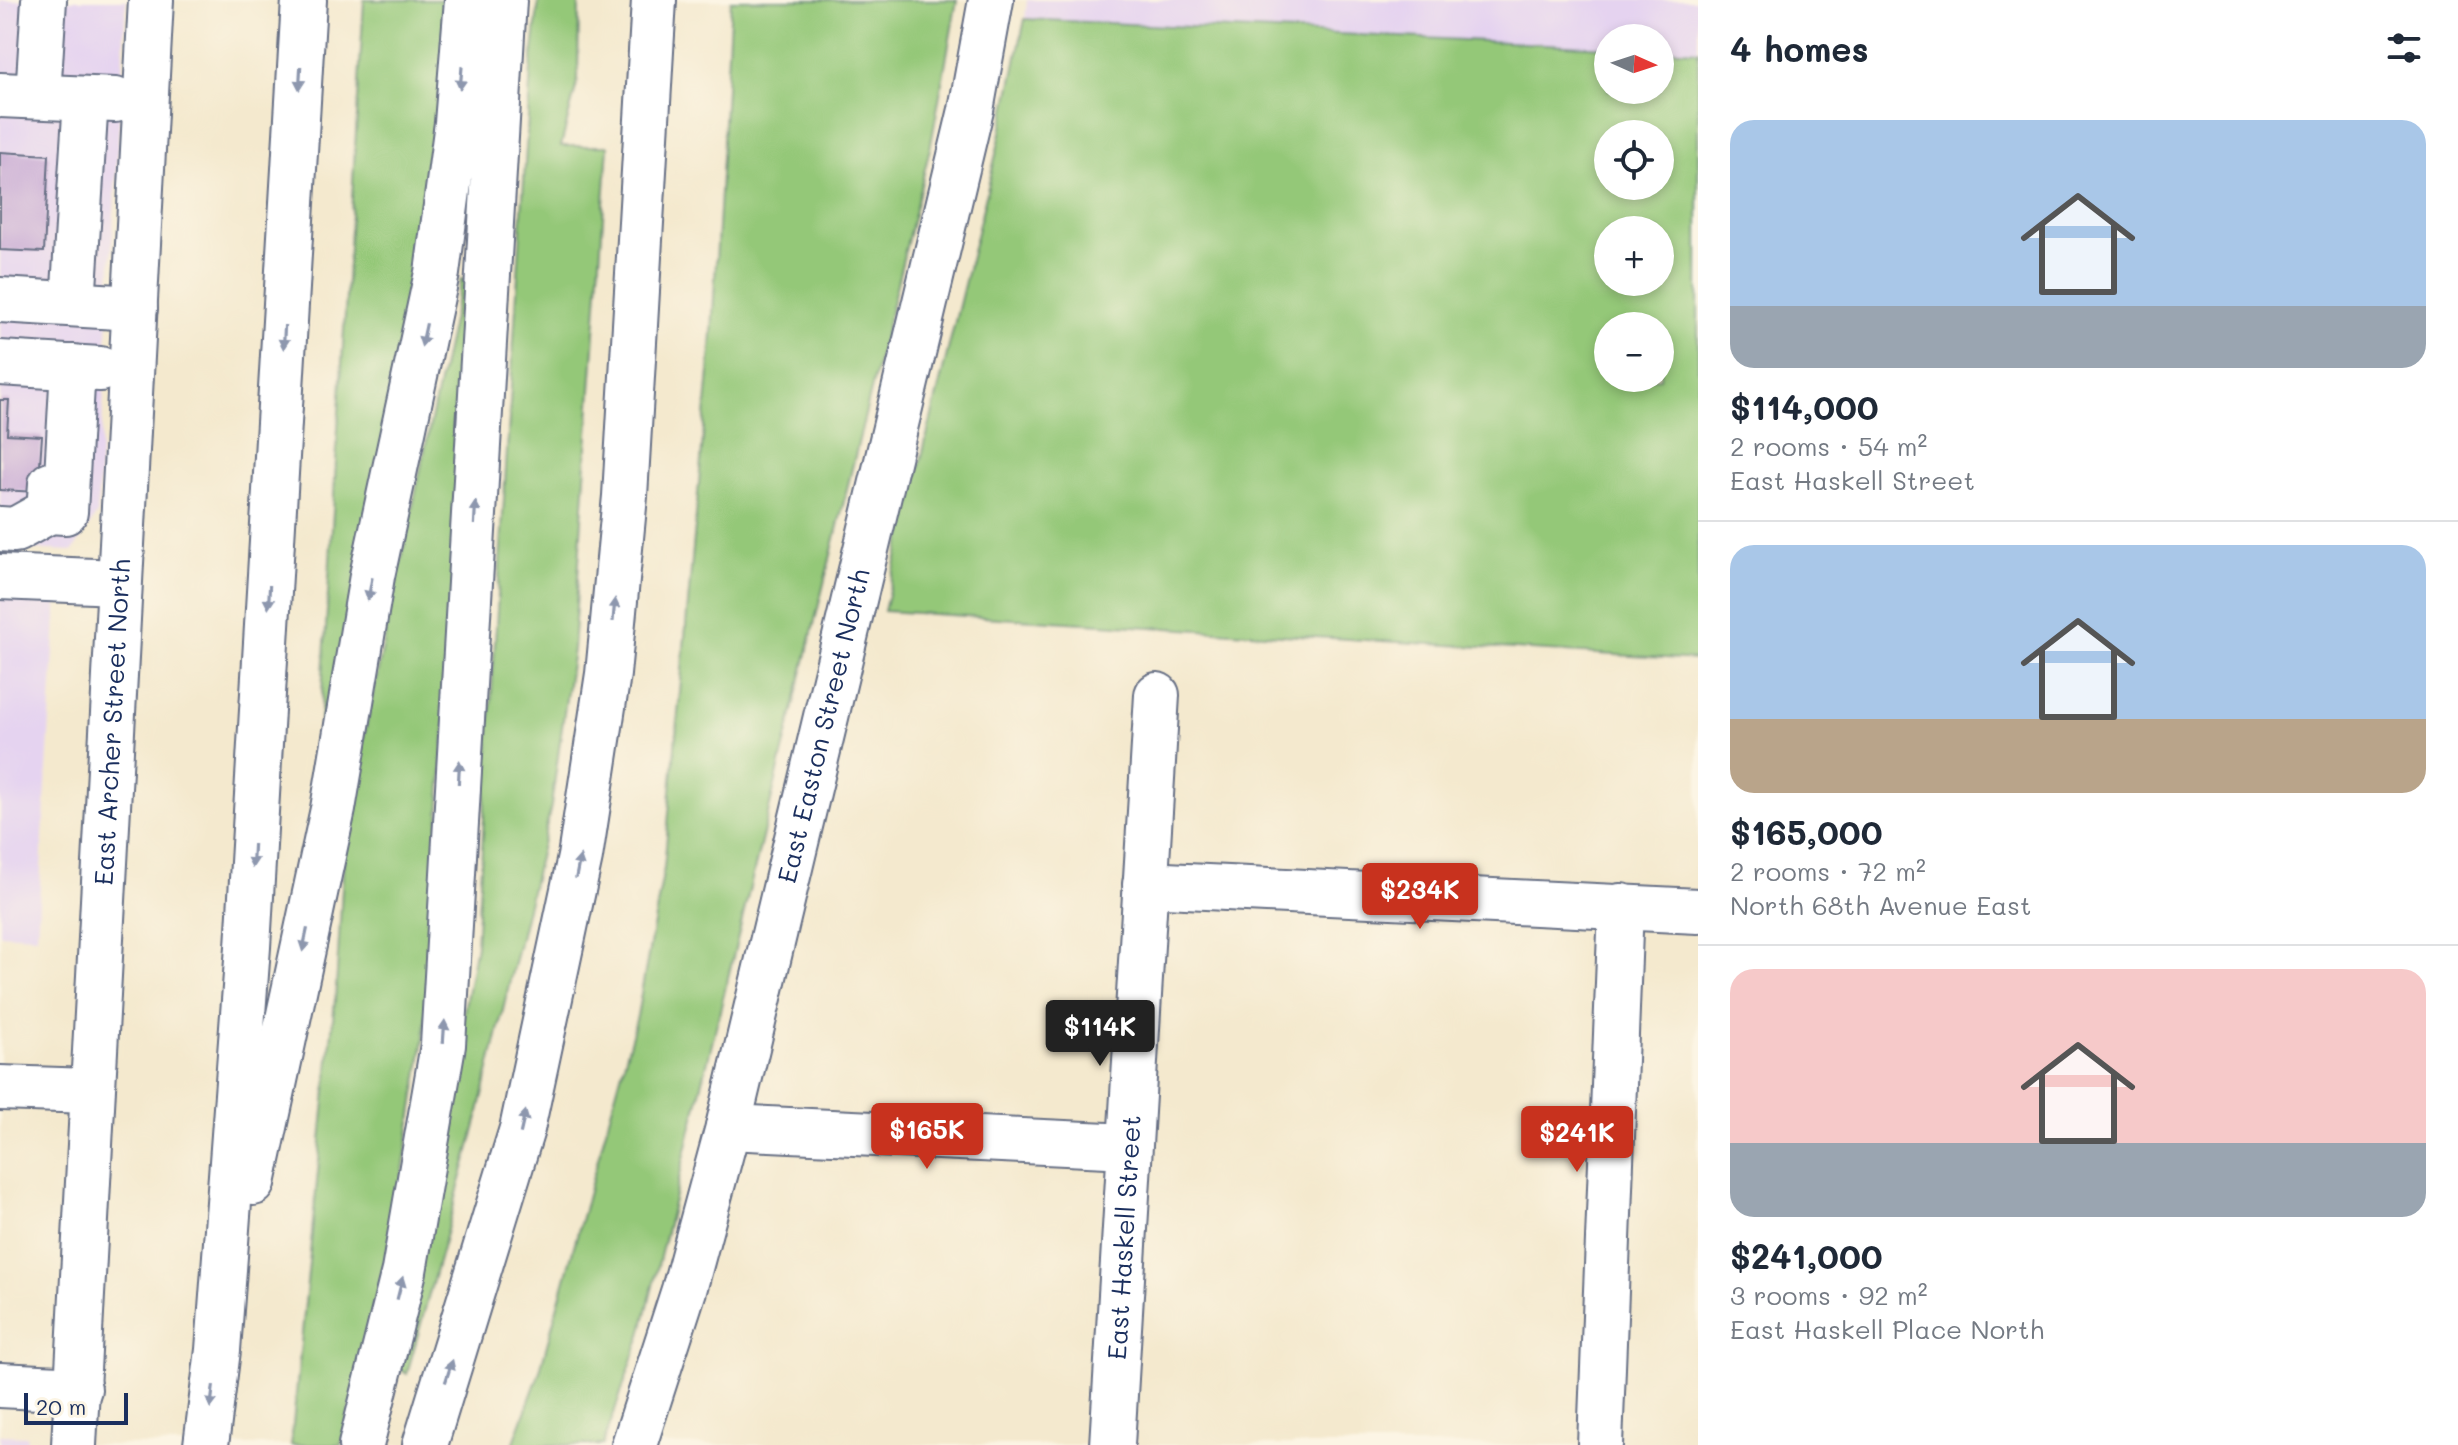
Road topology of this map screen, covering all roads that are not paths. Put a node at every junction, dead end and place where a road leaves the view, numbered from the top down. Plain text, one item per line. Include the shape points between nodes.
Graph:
1 (44, 0) edge
2 (151, 0) edge
3 (304, 0) edge
4 (467, 0) edge
5 (504, 0) edge
6 (654, 0) edge
7 (991, 0) edge
8 (19, 96) edge
9 (86, 99) junction
10 (145, 102) junction
11 (0, 300) edge
12 (73, 304) junction
13 (135, 308) junction
14 (0, 363) edge
15 (66, 366) junction
16 (131, 371) junction
17 (51, 479) junction
18 (0, 529) edge
19 (0, 577) edge
20 (117, 582) junction
21 (1157, 695) dead end
22 (1145, 884) junction
23 (1621, 906) junction
24 (1698, 911) edge
25 (0, 1088) edge
26 (91, 1091) junction
27 (728, 1127) junction
28 (1129, 1146) junction
29 (218, 1350) junction
30 (0, 1385) edge
31 (79, 1389) junction
32 (74, 1445) edge
33 (206, 1445) edge
34 (361, 1445) edge
35 (425, 1445) edge
36 (634, 1445) edge
37 (1112, 1445) edge
38 (1600, 1445) edge

1 - 8 main road
2 - 10 main road, East Archer Street North
3 -> 29 main road via 249,931
4 -> 29 main road via 437,273 372,576 333,809
34 -> 5 main road via 404,1271 443,1045
35 -> 6 main road via 522,1129 580,857 608,674 625,496
7 - 27 main road, East Easton Street North via 971,110
8 - 9 main road
9 - 10 main road
9 - 12 main road
10 - 13 main road, East Archer Street North
11 - 12 main road
12 - 13 main road
13 - 16 main road, East Archer Street North
14 - 15 main road
15 - 16 main road
15 - 17 main road
15 - 17 main road via 65,512
16 - 20 main road, East Archer Street North
17 - 18 main road via 15,530
19 - 20 main road
20 - 26 main road, East Archer Street North
21 - 22 main road, East Haskell Street
22 - 23 main road
22 - 28 main road, East Haskell Street
23 - 24 main road
23 - 38 main road
25 - 26 main road
26 - 31 main road, East Archer Street North
27 - 28 main road
27 - 36 main road, East Easton Street North via 684,1290
28 - 37 main road, East Haskell Street
29 -> 33 main road
30 - 31 main road
31 - 32 main road, East Archer Street North

